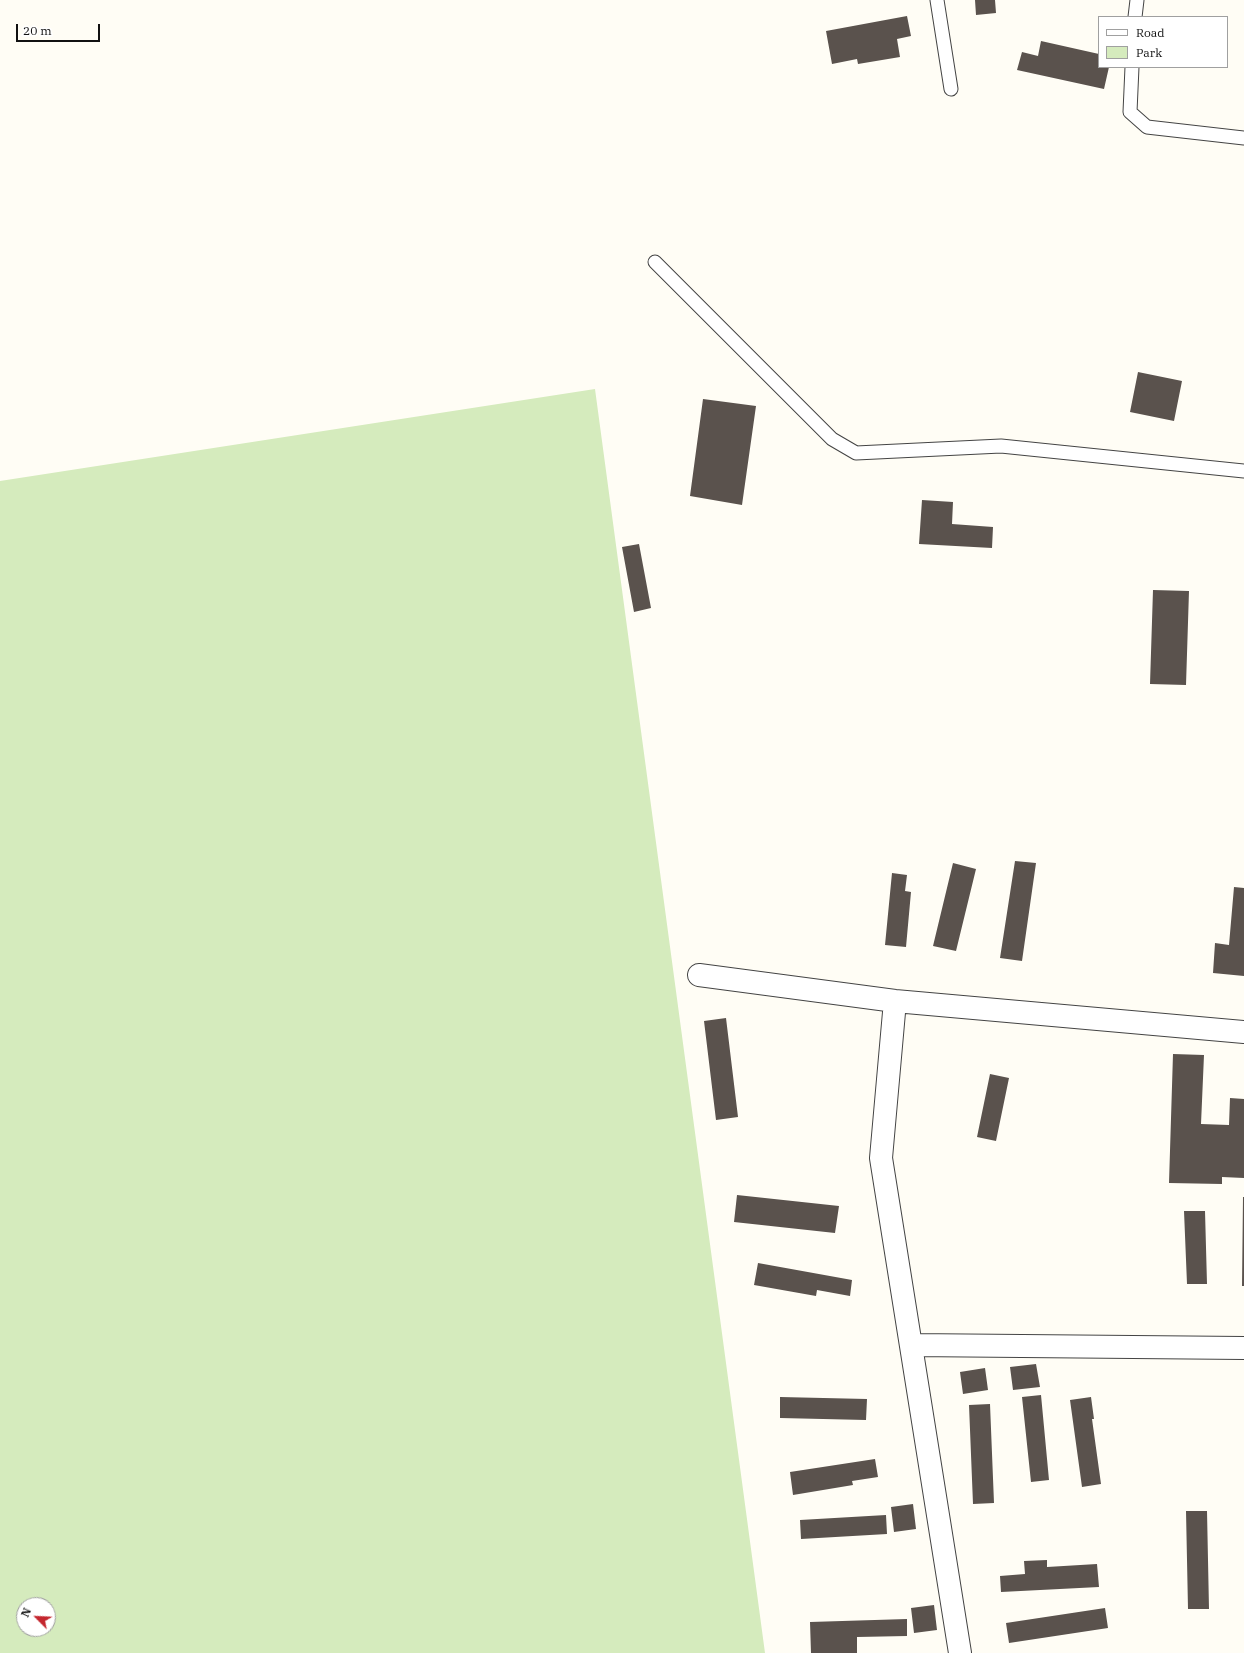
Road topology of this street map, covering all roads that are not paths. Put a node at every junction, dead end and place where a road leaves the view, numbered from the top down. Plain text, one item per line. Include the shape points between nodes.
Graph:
1 (938, 0) edge
2 (1136, 0) edge
3 (1135, 16) edge
4 (1132, 68) edge
5 (951, 89) dead end
6 (1244, 138) edge
7 (655, 262) dead end
8 (1244, 472) edge
9 (699, 975) dead end
10 (895, 1001) junction
11 (1244, 1032) edge
12 (911, 1346) junction
13 (1244, 1348) edge
14 (960, 1653) edge

1 - 5 lane
2 - 3 lane
4 - 6 lane via 1130,112 1147,127
7 - 8 lane via 832,439 856,453 1001,446
9 - 10 street
10 - 11 street
10 - 12 street via 881,1158
12 - 13 street
12 - 14 street

